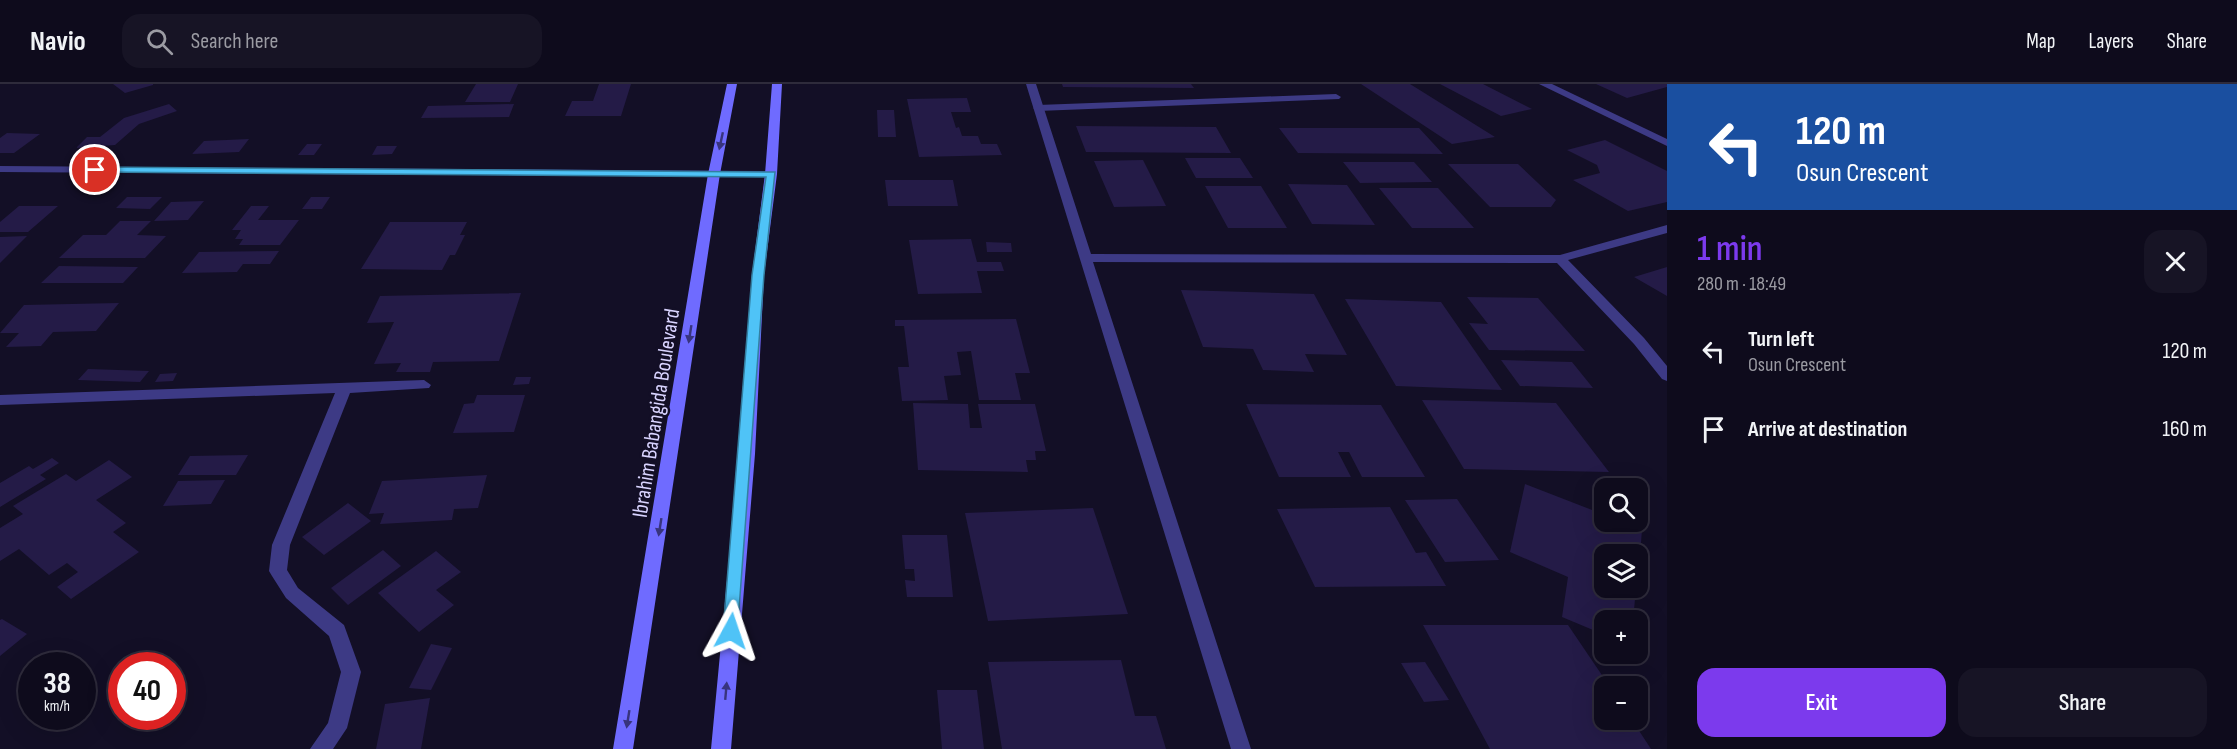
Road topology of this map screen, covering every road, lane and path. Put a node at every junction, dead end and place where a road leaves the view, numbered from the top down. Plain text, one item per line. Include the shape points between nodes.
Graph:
1 (732, 84) edge
2 (777, 84) edge
3 (1031, 84) edge
4 (1544, 84) edge
5 (1336, 97) dead end
6 (1038, 108) junction
7 (1667, 142) edge
8 (0, 169) edge
9 (714, 174) junction
10 (771, 174) junction
11 (1667, 229) edge
12 (1087, 258) junction
13 (1560, 259) junction
14 (1667, 376) edge
15 (424, 385) dead end
16 (345, 387) junction
17 (0, 400) edge
18 (320, 749) edge
19 (623, 749) edge
20 (721, 749) edge
21 (1241, 749) edge

1 -> 9 street, Ibrahim Babangida Boulevard
2 - 10 street
3 - 6 street
4 - 7 street
5 - 6 street
6 - 12 street
8 - 9 street
9 - 10 street
9 -> 19 street, Ibrahim Babangida Boulevard
20 -> 10 street via 758,275
11 - 13 street
12 - 13 street
12 - 21 street
13 - 14 street
15 - 16 street
16 - 17 street
16 - 18 street via 281,545 278,571 292,593 337,631 351,672 337,728

